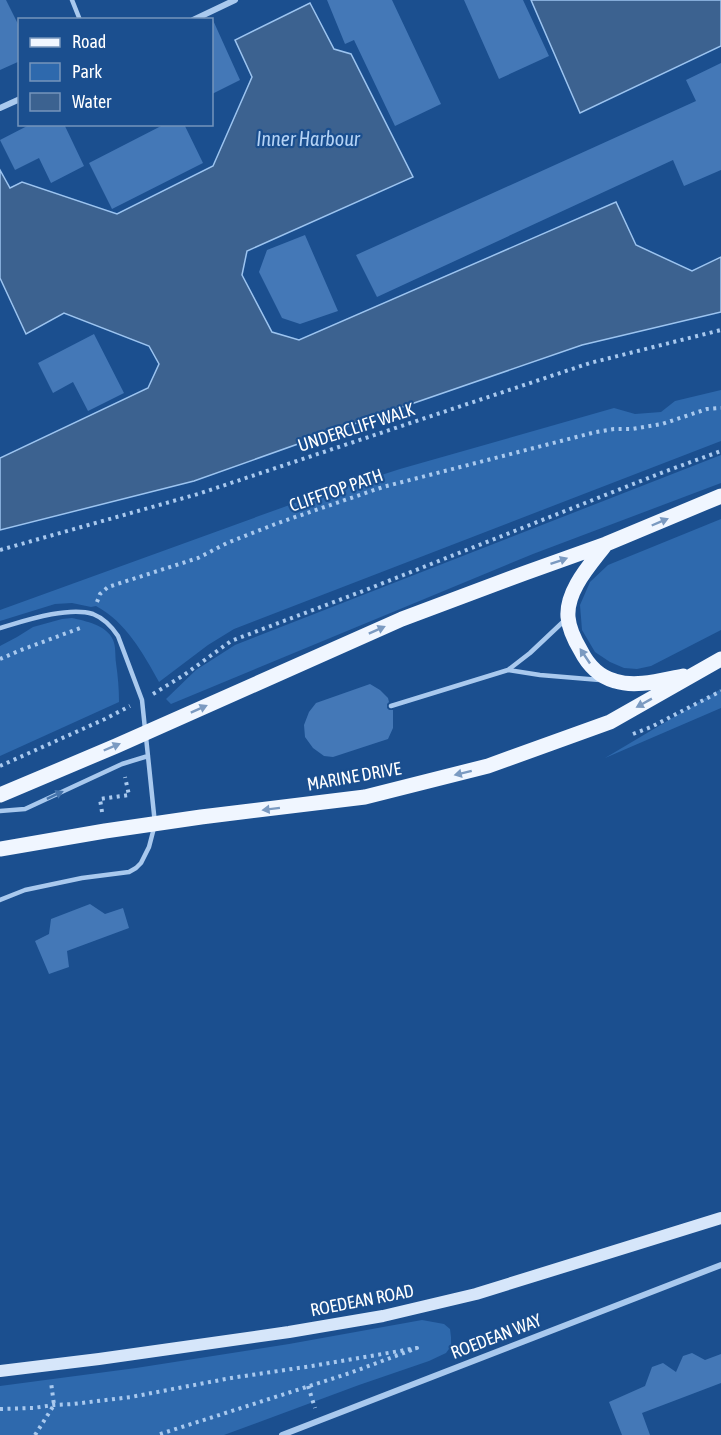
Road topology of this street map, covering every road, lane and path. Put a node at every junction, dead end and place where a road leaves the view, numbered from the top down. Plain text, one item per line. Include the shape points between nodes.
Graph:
1 (72, 0) edge
2 (235, 0) edge
3 (79, 18) edge
4 (197, 18) edge
5 (18, 100) edge
6 (0, 108) edge
7 (721, 330) edge
8 (721, 408) edge
9 (721, 451) edge
10 (721, 496) edge
11 (606, 544) junction
12 (0, 550) edge
13 (98, 617) junction
14 (568, 617) junction
15 (0, 628) edge
16 (0, 659) edge
17 (721, 659) edge
18 (508, 670) junction
19 (695, 674) junction
20 (614, 681) junction
21 (142, 700) junction
22 (391, 706) dead end
23 (145, 733) junction
24 (148, 756) junction
25 (0, 766) edge
26 (0, 795) edge
27 (0, 811) edge
28 (155, 824) junction
29 (0, 849) edge
30 (0, 900) edge
31 (721, 1218) edge
32 (721, 1264) edge
33 (47, 1366) junction
34 (0, 1371) edge
35 (308, 1386) junction
36 (54, 1405) junction
37 (0, 1409) edge
38 (319, 1421) junction
39 (35, 1435) edge
40 (157, 1435) edge
41 (282, 1435) edge

1 - 3 lane
2 - 4 street
5 - 6 street
7 - 12 path, UNDERCLIFF WALK via 590,363 198,494
8 - 13 path, CLIFFTOP PATH via 662,424 596,432 383,487 227,543 198,558 108,587 100,594 96,606 102,609
9 - 21 path via 231,641
11 -> 10 main road
11 - 14 main road via 578,582
23 -> 11 main road via 402,619
13 - 15 lane via 79,612 56,614
13 - 16 path via 77,630
13 - 21 lane via 118,636
14 - 18 lane
20 -> 14 main road via 595,671 582,655
17 - 19 main road, MARINE DRIVE
18 - 20 lane
18 - 22 lane
19 - 20 main road, MARINE DRIVE via 634,684
19 -> 28 main road, MARINE DRIVE via 610,722 488,766 365,797
21 - 23 lane
21 - 25 path
23 - 24 lane
26 -> 23 main road
27 -> 24 lane via 25,809
24 - 28 lane
28 - 29 main road, MARINE DRIVE
28 - 30 lane via 141,863 129,872 25,890
31 - 33 main road, ROEDEAN ROAD via 476,1294 383,1316
32 - 38 street, ROEDEAN WAY
33 - 34 main road, ROEDEAN ROAD
33 - 36 path
35 - 36 path via 417,1348 132,1397
35 - 38 path
35 - 40 path
36 - 37 path
36 - 39 path
38 - 41 street, ROEDEAN WAY

